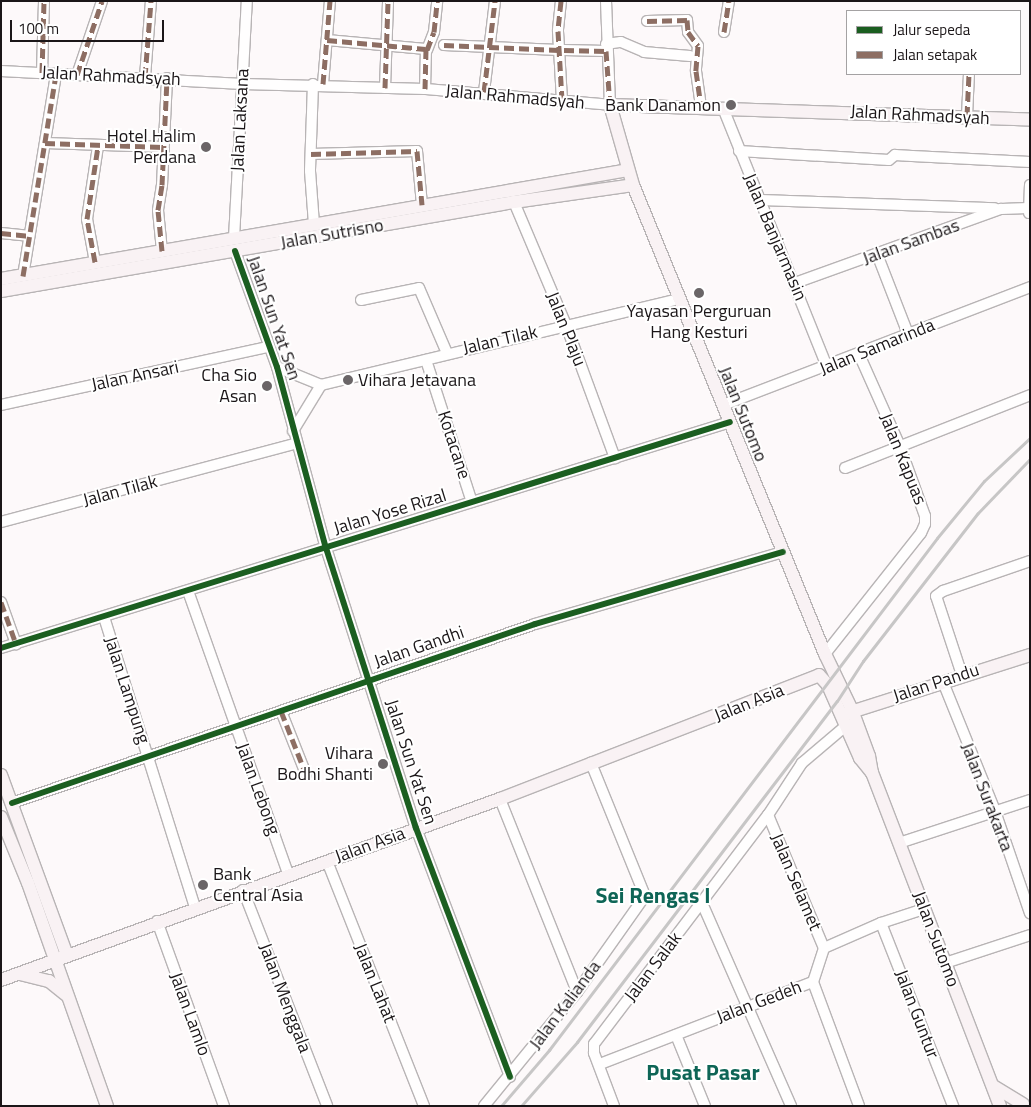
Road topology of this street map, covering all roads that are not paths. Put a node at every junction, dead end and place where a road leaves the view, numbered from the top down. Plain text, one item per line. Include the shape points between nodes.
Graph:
1 (44, 1) edge
2 (102, 1) edge
3 (151, 1) edge
4 (247, 1) edge
5 (330, 1) edge
6 (388, 1) edge
7 (437, 1) edge
8 (495, 1) edge
9 (561, 1) edge
10 (606, 1) edge
11 (729, 1) edge
12 (647, 21) dead end
13 (724, 32) dead end
14 (327, 40) junction
15 (386, 44) junction
16 (444, 45) dead end
17 (489, 47) junction
18 (606, 48) junction
19 (427, 50) junction
20 (562, 50) junction
21 (690, 56) dead end
22 (1, 71) edge
23 (42, 73) junction
24 (56, 74) junction
25 (78, 75) junction
26 (969, 75) edge
27 (145, 77) junction
28 (166, 78) junction
29 (243, 84) junction
30 (318, 84) junction
31 (386, 88) junction
32 (425, 89) junction
33 (484, 92) junction
34 (562, 101) junction
35 (610, 105) junction
36 (701, 107) junction
37 (723, 108) junction
38 (967, 116) junction
39 (1030, 120) edge
40 (45, 144) junction
41 (98, 146) junction
42 (163, 147) junction
43 (739, 151) junction
44 (311, 154) junction
45 (1030, 162) edge
46 (628, 170) junction
47 (633, 185) junction
48 (1030, 185) edge
49 (761, 200) junction
50 (514, 202) junction
51 (422, 205) junction
52 (1002, 209) junction
53 (1029, 211) edge
54 (314, 224) junction
55 (1, 233) edge
56 (28, 236) junction
57 (234, 245) junction
58 (162, 251) junction
59 (877, 254) junction
60 (95, 262) junction
61 (22, 276) junction
62 (1, 279) edge
63 (796, 284) junction
64 (1030, 287) edge
65 (1, 291) edge
66 (680, 299) junction
67 (361, 300) dead end
68 (566, 325) junction
69 (908, 334) junction
70 (268, 347) junction
71 (448, 353) junction
72 (859, 354) junction
73 (426, 360) junction
74 (277, 367) junction
75 (827, 367) junction
76 (321, 385) junction
77 (1030, 395) edge
78 (1, 405) edge
79 (723, 405) junction
80 (730, 422) junction
81 (293, 431) junction
82 (297, 443) junction
83 (899, 444) junction
84 (615, 458) junction
85 (844, 468) dead end
86 (472, 502) junction
87 (1, 522) edge
88 (326, 548) junction
89 (783, 552) junction
90 (1030, 561) edge
91 (188, 591) junction
92 (1, 602) edge
93 (104, 617) junction
94 (16, 644) junction
95 (1, 648) edge
96 (825, 654) junction
97 (1030, 655) edge
98 (962, 674) junction
99 (821, 676) joint
100 (369, 679) junction
101 (943, 682) junction
102 (281, 711) junction
103 (848, 716) junction
104 (235, 728) junction
105 (149, 758) junction
106 (591, 764) junction
107 (306, 774) dead end
108 (1, 775) edge
109 (500, 798) junction
110 (1030, 800) edge
111 (12, 803) junction
112 (995, 811) junction
113 (768, 815) junction
114 (1, 817) edge
115 (416, 828) junction
116 (899, 843) junction
117 (327, 861) junction
118 (288, 874) junction
119 (243, 890) junction
120 (702, 902) junction
121 (195, 908) junction
122 (924, 909) junction
123 (1030, 913) edge
124 (157, 921) junction
125 (881, 923) junction
126 (1030, 935) edge
127 (824, 948) junction
128 (61, 957) junction
129 (945, 963) junction
130 (18, 974) junction
131 (1, 980) edge
132 (813, 982) junction
133 (577, 992) junction
134 (69, 997) junction
135 (747, 1006) junction
136 (676, 1035) junction
137 (600, 1064) junction
138 (510, 1077) junction
139 (992, 1086) junction
140 (1023, 1104) edge
141 (107, 1106) edge
142 (224, 1106) edge
143 (327, 1106) edge
144 (424, 1106) edge
145 (484, 1106) edge
146 (614, 1106) edge
147 (705, 1106) edge
148 (791, 1106) edge
149 (859, 1106) edge
150 (953, 1106) edge
151 (1000, 1106) edge

1 - 23 street
2 - 25 street
3 - 27 street
4 - 29 street, Jalan Laksana
5 - 14 street
6 - 15 street
7 - 19 street via 434,32
8 - 17 street
9 - 20 street
10 - 18 street
11 - 13 street
12 - 36 street via 687,20 688,32 698,46 696,71
14 - 15 street
14 - 30 street
15 - 19 street
15 - 31 street
16 - 17 street
17 - 20 street
17 - 33 street
18 - 20 street
18 - 21 street via 621,42 644,52
18 - 35 street
19 - 32 street
20 - 34 street
22 - 23 street, Jalan Rahmadsyah
23 - 24 street, Jalan Rahmadsyah
24 - 25 street, Jalan Rahmadsyah
24 - 40 street
25 - 27 street, Jalan Rahmadsyah
26 - 38 street
27 - 28 street, Jalan Rahmadsyah
28 - 29 street, Jalan Rahmadsyah
28 - 42 street
29 - 30 street, Jalan Rahmadsyah
29 - 57 street, Jalan Laksana
30 - 31 street, Jalan Rahmadsyah
30 - 44 street
31 - 32 street, Jalan Rahmadsyah
32 - 33 street, Jalan Rahmadsyah
33 - 34 street, Jalan Rahmadsyah
34 - 35 street, Jalan Rahmadsyah
35 - 36 main road, Jalan Rahmadsyah
35 - 46 main road, Jalan Sutomo
36 - 37 main road, Jalan Rahmadsyah
37 - 38 main road, Jalan Rahmadsyah
37 - 43 street, Jalan Banjarmasin
38 - 39 main road, Jalan Rahmadsyah
40 - 41 street
40 - 56 street
41 - 42 street
41 - 60 street via 87,214
42 - 58 street via 158,210
43 - 45 street via 889,160 895,156 912,156
43 - 49 street, Jalan Banjarmasin
44 - 51 street via 417,151
44 - 54 street
46 - 47 main road, Jalan Sutomo
46 - 51 main road, Jalan Sutrisno
47 - 50 main road, Jalan Sutrisno
47 - 66 main road, Jalan Sutomo
48 - 53 street
49 - 52 street
49 - 63 street, Jalan Banjarmasin
50 - 57 main road, Jalan Sutrisno
50 - 68 street, Jalan Plaju
51 - 54 main road, Jalan Sutrisno
52 - 53 street, Jalan Sambas
52 - 59 street, Jalan Sambas
54 - 57 main road, Jalan Sutrisno
55 - 56 street
56 - 61 street
57 - 58 main road, Jalan Sutrisno
57 - 65 main road, Jalan Sutrisno
57 - 70 street, Jalan Sun Yat Sen
58 - 60 main road, Jalan Sutrisno
59 - 63 street, Jalan Sambas
59 - 69 street
60 - 61 main road, Jalan Sutrisno
61 - 62 main road, Jalan Sutrisno
63 - 75 street, Jalan Banjarmasin
64 - 69 street, Jalan Samarinda
66 - 68 street, Jalan Tilak
66 - 79 main road, Jalan Sutomo
67 - 71 street via 419,288
68 - 71 street, Jalan Tilak
68 - 84 street, Jalan Plaju
69 - 72 street, Jalan Samarinda
70 - 74 street, Jalan Sun Yat Sen
70 - 78 street, Jalan Ansari
71 - 73 street, Jalan Tilak
72 - 75 street, Jalan Samarinda
72 - 83 street, Jalan Kapuas
73 - 76 street, Jalan Tilak
73 - 86 street, Kotacane
74 - 76 street
74 - 81 street, Jalan Sun Yat Sen
75 - 79 street, Jalan Samarinda
76 - 81 street
77 - 83 street
79 - 80 main road, Jalan Sutomo
80 - 84 street, Jalan Yose Rizal
80 - 89 main road, Jalan Sutomo
81 - 82 street, Jalan Sun Yat Sen
82 - 87 street, Jalan Tilak
82 - 88 street, Jalan Sun Yat Sen
83 - 85 street
83 - 96 street, Jalan Kapuas via 925,524
84 - 86 street, Jalan Yose Rizal
86 - 88 street, Jalan Yose Rizal
88 - 91 street, Jalan Yose Rizal
88 - 100 street, Jalan Sun Yat Sen
89 - 96 main road, Jalan Sutomo
89 - 100 street, Jalan Gandhi via 535,624
90 - 98 street via 943,590 936,596
91 - 93 street, Jalan Yose Rizal
91 - 104 street, Jalan Lebong
92 - 94 street
93 - 94 street, Jalan Yose Rizal
93 - 105 street, Jalan Lampung
94 - 95 street, Jalan Yose Rizal
96 - 103 main road, Jalan Sutomo
97 - 98 main road, Jalan Pandu
98 - 101 main road, Jalan Pandu
99 - 103 main road, Jalan Sutomo
99 - 106 main road, Jalan Asia
100 - 102 street, Jalan Gandhi
100 - 115 street, Jalan Sun Yat Sen
101 - 103 main road, Jalan Pandu
101 - 112 street, Jalan Surakarta
102 - 104 street, Jalan Gandhi
102 - 107 street
103 - 113 street, Jalan Salak via 802,763
103 - 116 main road, Jalan Sutomo via 860,758 872,773
104 - 105 street, Jalan Gandhi
104 - 118 street, Jalan Lebong
105 - 111 street, Jalan Gandhi
105 - 121 street, Jalan Lampung
106 - 109 main road, Jalan Asia
106 - 133 street, Jalan Kalianda via 644,890 643,902
108 - 111 main road
109 - 115 main road, Jalan Asia
109 - 133 street
110 - 112 street
111 - 128 main road
112 - 116 street
112 - 123 street, Jalan Surakarta
113 - 120 street, Jalan Salak
113 - 127 street, Jalan Selamet
114 - 128 main road
115 - 117 main road, Jalan Asia
115 - 138 street, Jalan Sun Yat Sen
116 - 122 main road, Jalan Sutomo
117 - 118 main road, Jalan Asia
117 - 144 street, Jalan Lahat
118 - 119 main road, Jalan Asia
119 - 121 main road, Jalan Asia
119 - 143 street, Jalan Menggala
120 - 135 street
120 - 137 street, Jalan Salak via 594,1044
121 - 124 main road, Jalan Asia
122 - 125 street
122 - 129 main road, Jalan Sutomo
124 - 128 main road, Jalan Asia
124 - 142 street, Jalan Lamlo
125 - 127 street
125 - 150 street, Jalan Guntur
126 - 129 street
127 - 132 street, Jalan Gedeh
128 - 130 main road, Jalan Asia
128 - 134 main road
129 - 139 main road, Jalan Sutomo
130 - 131 main road, Jalan Asia
130 - 134 main road via 49,981
132 - 135 street, Jalan Gedeh
132 - 149 street
133 - 138 street, Jalan Kalianda
134 - 141 main road
135 - 136 street, Jalan Gedeh
135 - 148 street
136 - 137 street, Jalan Gedeh
136 - 147 street
137 - 146 street, Jalan Salak
138 - 145 street, Jalan Kalianda
139 - 140 main road
139 - 151 main road, Jalan Sutomo

